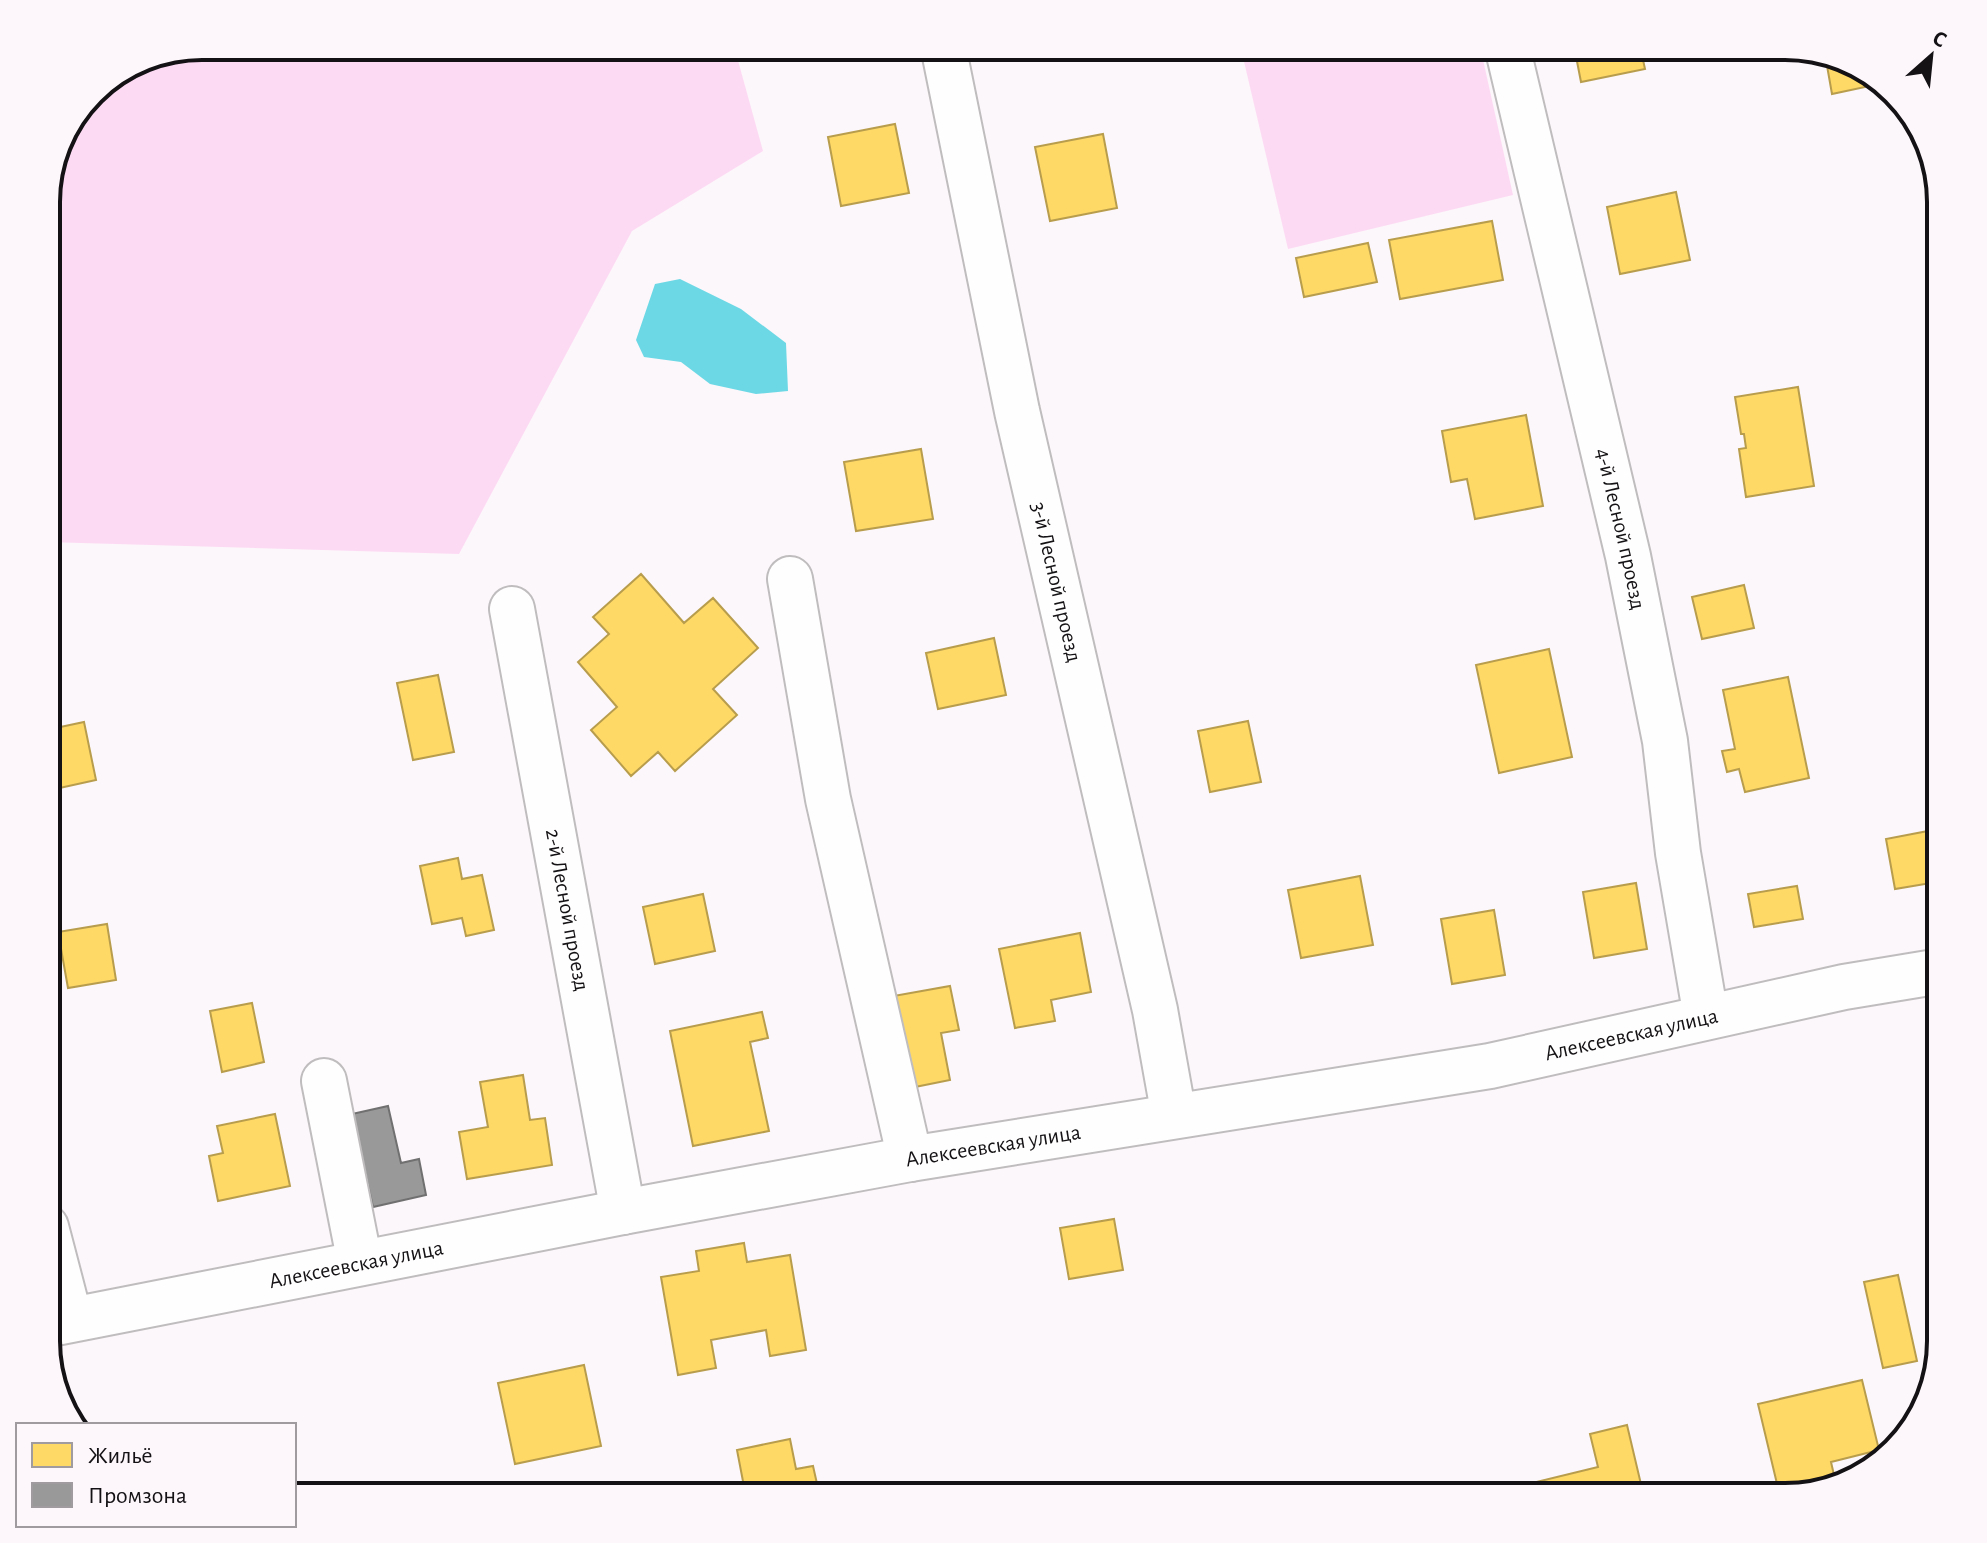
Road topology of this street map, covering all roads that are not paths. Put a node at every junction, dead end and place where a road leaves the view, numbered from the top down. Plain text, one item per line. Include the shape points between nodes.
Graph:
1 (946, 60) edge
2 (1510, 60) edge
3 (790, 579) dead end
4 (512, 609) dead end
5 (1927, 973) edge
6 (1706, 1017) junction
7 (324, 1081) dead end
8 (1174, 1116) junction
9 (910, 1159) junction
10 (623, 1212) junction
11 (360, 1263) junction
12 (60, 1322) edge

1 - 8 street, 3-й Лесной проезд via 1017,411
2 - 6 street, 4-й Лесной проезд via 1628,556 1665,741
3 - 9 street via 828,799
4 - 10 street, 2-й Лесной проезд
5 - 6 street, Алексеевская улица
6 - 8 street, Алексеевская улица via 1490,1066
7 - 11 street
8 - 9 street, Алексеевская улица
9 - 10 street, Алексеевская улица
10 - 11 street, Алексеевская улица
11 - 12 street, Алексеевская улица

